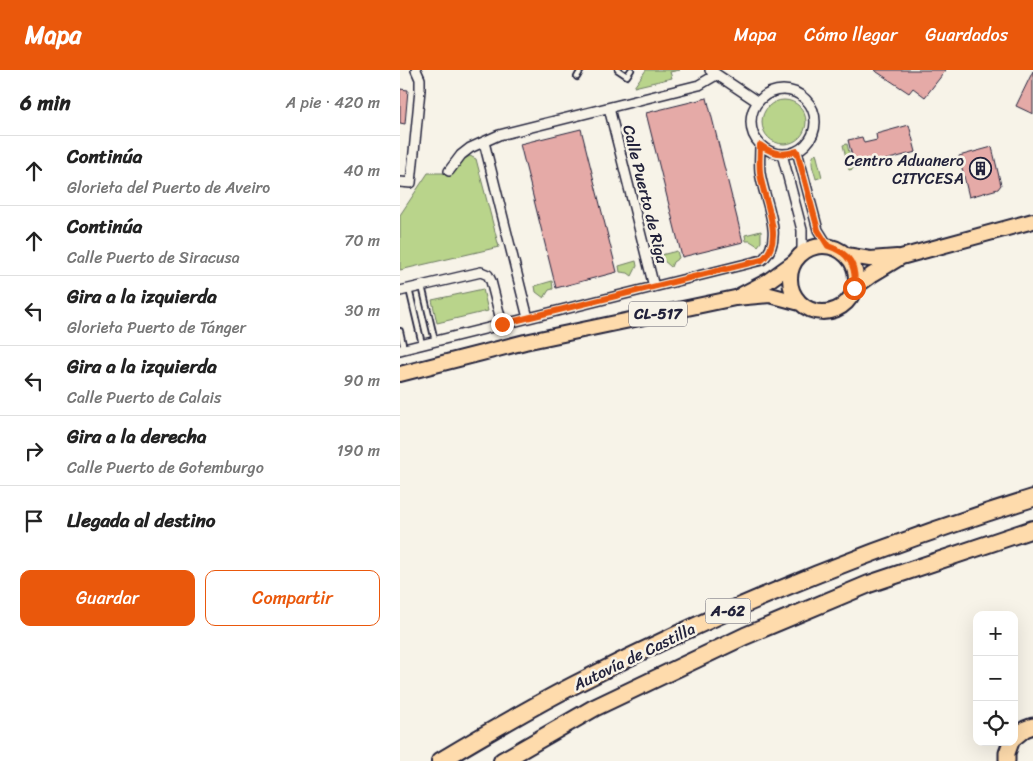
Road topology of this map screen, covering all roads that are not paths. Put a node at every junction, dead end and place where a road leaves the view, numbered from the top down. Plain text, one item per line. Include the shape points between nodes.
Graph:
1 (416, 70) edge
2 (582, 70) edge
3 (618, 70) edge
4 (631, 70) edge
5 (713, 72) edge
6 (576, 77) dead end
7 (758, 102) junction
8 (609, 108) junction
9 (484, 142) junction
10 (760, 145) junction
11 (797, 151) junction
12 (782, 154) junction
13 (449, 171) dead end
14 (400, 182) edge
15 (1033, 221) edge
16 (828, 246) junction
17 (846, 255) junction
18 (901, 257) junction
19 (798, 258) junction
20 (422, 286) junction
21 (654, 287) junction
22 (854, 288) junction
23 (404, 290) edge
24 (734, 298) junction
25 (800, 303) junction
26 (528, 318) junction
27 (502, 324) junction
28 (400, 331) edge
29 (435, 341) junction
30 (422, 344) junction
31 (402, 349) edge
32 (400, 374) edge
33 (1033, 498) edge
34 (1033, 529) edge
35 (1033, 726) edge
36 (1018, 735) edge
37 (1010, 746) edge
38 (440, 761) edge
39 (502, 761) edge
40 (1007, 761) edge

1 - 14 street via 420,90 411,183
2 - 6 lane
3 - 4 lane via 627,76
5 - 7 street
5 - 8 street via 700,86
7 - 10 street via 752,112 751,124
7 - 11 street via 776,91 787,91 798,94 807,102 815,123 806,144
8 - 9 street via 499,135
8 - 21 street, Calle Puerto de Riga
9 - 13 street via 461,155
9 - 26 street
10 - 12 street
10 - 21 street via 760,172 774,238 771,251 756,262
11 - 12 street
11 - 16 street via 818,230
12 - 19 street via 802,230
15 - 18 main road, CL-517
16 - 17 main road, CL-517
16 - 19 main road, CL-517 via 814,247
17 - 18 main road, CL-517 via 870,259
17 - 22 main road via 856,276
18 - 22 main road, CL-517
19 - 24 main road, CL-517 via 768,281
19 - 25 main road via 790,277 792,291
20 - 23 street
20 - 27 street via 481,272 488,275
20 - 29 lane
21 - 26 street
22 - 25 main road, CL-517 via 848,300 824,312 811,310
23 - 30 lane
24 - 25 main road, CL-517 via 770,295
24 - 32 main road, CL-517 via 525,342
26 - 27 street
27 - 29 street
28 - 31 lane
29 - 30 street
30 - 31 street
33 - 38 highway, Autovía de Castilla / A-62 via 858,558 730,610 582,681
34 - 39 highway, Autovía de Castilla / A-62 via 869,584 745,636 594,708
35 - 36 highway
37 - 40 highway

